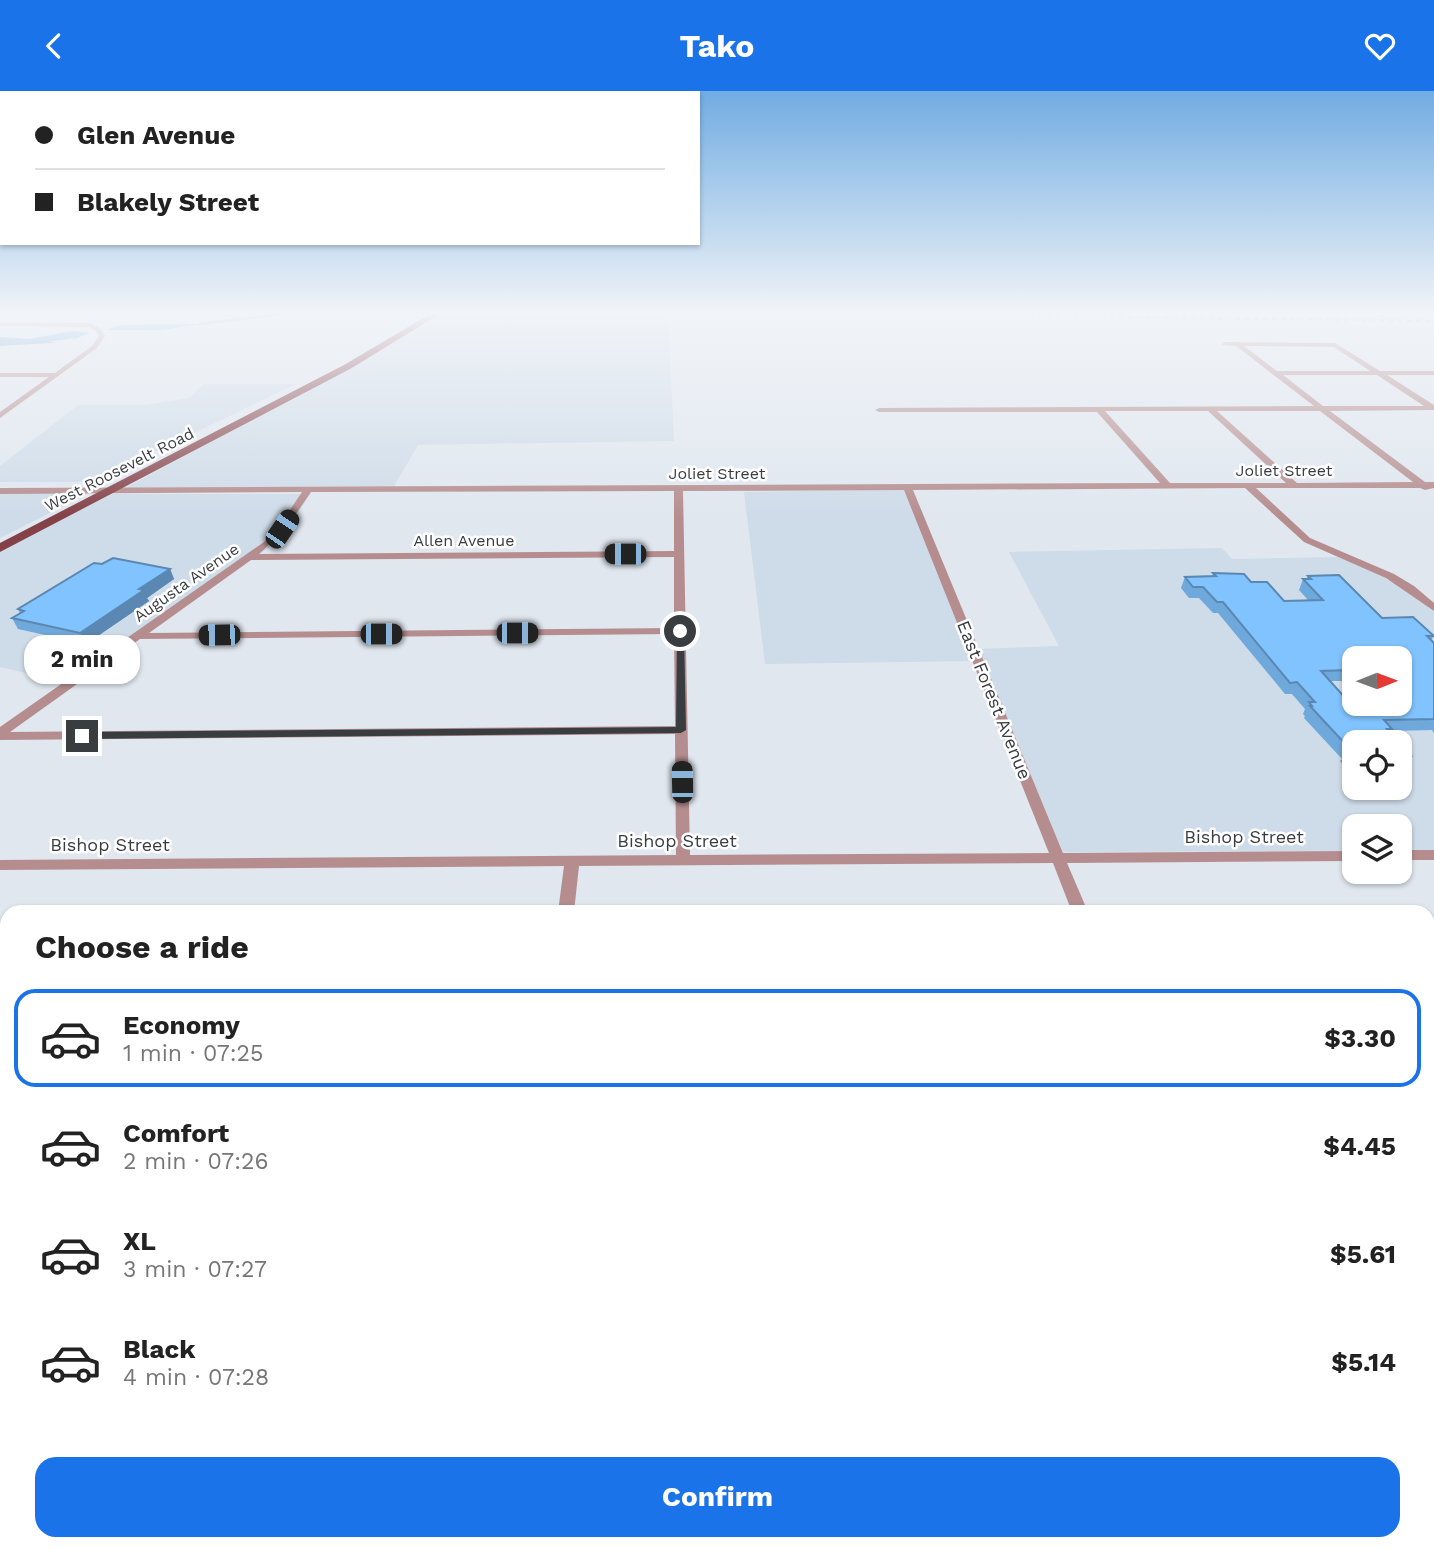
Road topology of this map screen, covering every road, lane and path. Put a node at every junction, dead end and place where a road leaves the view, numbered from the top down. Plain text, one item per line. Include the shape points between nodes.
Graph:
1 (47, 382) edge
2 (308, 382) edge
3 (318, 382) edge
4 (1286, 382) edge
5 (1394, 382) edge
6 (1321, 408) junction
7 (1099, 409) junction
8 (1210, 409) junction
9 (1434, 409) edge
10 (879, 410) dead end
11 (0, 416) edge
12 (1422, 485) junction
13 (1434, 485) edge
14 (1248, 486) junction
15 (1295, 486) junction
16 (1167, 487) junction
17 (908, 488) junction
18 (678, 489) junction
19 (0, 491) edge
20 (307, 491) junction
21 (104, 492) junction
22 (1434, 495) edge
23 (0, 541) edge
24 (0, 548) edge
25 (678, 554) junction
26 (250, 557) junction
27 (1434, 608) edge
28 (680, 631) junction
29 (137, 636) junction
30 (681, 730) junction
31 (0, 734) edge
32 (1412, 855) edge
33 (1434, 855) edge
34 (1342, 856) edge
35 (1058, 858) junction
36 (683, 860) junction
37 (572, 861) junction
38 (0, 865) edge
39 (567, 905) edge
40 (1077, 905) edge

1 - 11 street
2 - 21 main road, West Roosevelt Road
3 - 21 main road, West Roosevelt Road
4 - 6 street
5 - 9 street
6 - 8 street
6 - 9 street
6 - 12 street
7 - 8 street
7 - 10 street
7 - 16 street
8 - 15 street
12 - 13 street, Joliet Street
12 - 15 street, Joliet Street
12 - 22 street
14 - 15 street, Joliet Street
14 - 16 street, Joliet Street
14 - 27 street via 1307,540 1390,576
16 - 17 street, Joliet Street
17 - 18 street, Joliet Street
17 - 35 street, East Forest Avenue
18 - 20 street, Joliet Street
18 - 25 street
19 - 21 street, Joliet Street
20 - 21 street, Joliet Street
20 - 26 street, Augusta Avenue via 279,533
21 - 23 main road, West Roosevelt Road
21 - 24 main road, West Roosevelt Road
25 - 26 street, Allen Avenue
25 - 28 street
26 - 29 street, Augusta Avenue
28 - 29 street
28 - 30 street
29 - 31 street, Augusta Avenue
30 - 31 street
30 - 36 street
32 - 33 street
34 - 35 street, Bishop Street
35 - 36 street, Bishop Street
35 - 40 street, East Forest Avenue
36 - 37 street, Bishop Street
37 - 38 street, Bishop Street
37 - 39 street

